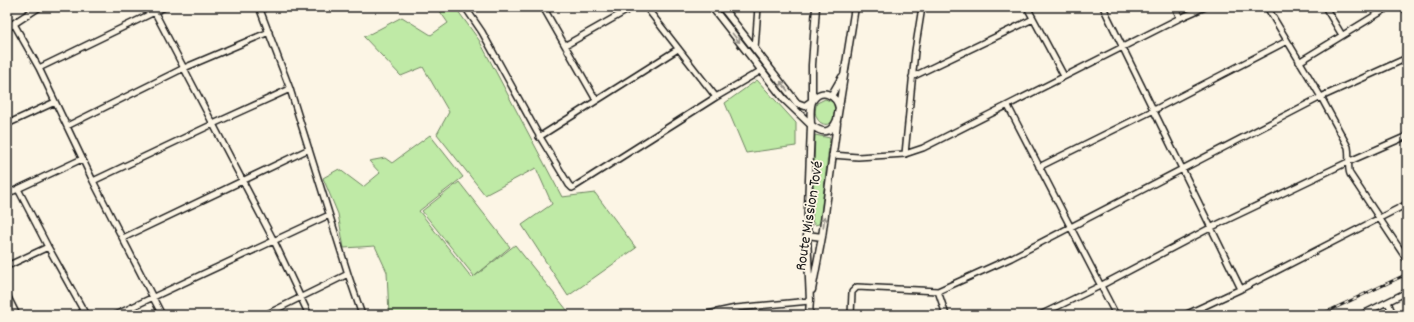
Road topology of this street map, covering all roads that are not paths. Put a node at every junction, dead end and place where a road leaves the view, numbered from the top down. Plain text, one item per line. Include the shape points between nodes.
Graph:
1 (39, 7) edge
2 (165, 7) edge
3 (260, 7) edge
4 (465, 7) edge
5 (543, 7) edge
6 (633, 7) edge
7 (646, 7) edge
8 (712, 7) edge
9 (722, 7) edge
10 (758, 7) edge
11 (816, 7) edge
12 (855, 7) edge
13 (922, 7) edge
14 (1027, 7) edge
15 (1103, 7) edge
16 (1175, 7) edge
17 (1205, 7) edge
18 (1267, 7) edge
19 (1326, 7) edge
20 (1389, 7) edge
21 (1404, 7) edge
22 (32, 9) edge
23 (153, 9) edge
24 (1407, 12) edge
25 (1180, 18) junction
26 (1034, 19) junction
27 (14, 24) junction
28 (7, 28) edge
29 (269, 32) junction
30 (1342, 35) junction
31 (1287, 41) junction
32 (566, 45) junction
33 (1123, 47) junction
34 (678, 49) junction
35 (755, 49) junction
36 (1407, 58) edge
37 (1299, 62) junction
38 (812, 65) junction
39 (39, 68) junction
40 (184, 68) junction
41 (846, 68) junction
42 (762, 70) junction
43 (1064, 76) junction
44 (912, 77) junction
45 (290, 89) junction
46 (821, 94) junction
47 (830, 94) junction
48 (716, 97) junction
49 (1321, 97) junction
50 (596, 100) junction
51 (812, 101) junction
52 (55, 102) junction
53 (1008, 106) junction
54 (839, 108) junction
55 (1154, 110) junction
56 (838, 120) junction
57 (7, 124) edge
58 (213, 124) junction
59 (811, 125) junction
60 (67, 126) junction
61 (1407, 136) edge
62 (539, 137) junction
63 (309, 149) junction
64 (905, 154) junction
65 (832, 156) junction
66 (82, 158) junction
67 (1350, 161) junction
68 (1038, 167) junction
69 (1183, 170) junction
70 (93, 181) junction
71 (242, 181) junction
72 (18, 189) junction
73 (7, 194) edge
74 (1407, 204) edge
75 (329, 215) junction
76 (1379, 218) junction
77 (1071, 227) junction
78 (1212, 227) junction
79 (807, 235) junction
80 (822, 237) junction
81 (123, 238) junction
82 (274, 241) junction
83 (48, 247) junction
84 (1407, 260) edge
85 (7, 266) edge
86 (348, 274) junction
87 (1100, 286) junction
88 (1241, 289) junction
89 (938, 290) junction
90 (1407, 292) edge
91 (7, 295) edge
92 (153, 297) junction
93 (300, 298) junction
94 (810, 301) junction
95 (1388, 302) junction
96 (736, 308) junction
97 (1370, 313) edge
98 (17, 315) edge
99 (86, 315) edge
100 (115, 315) edge
101 (162, 315) edge
102 (265, 315) edge
103 (309, 315) edge
104 (362, 315) edge
105 (703, 315) edge
106 (736, 315) edge
107 (809, 315) edge
108 (851, 315) edge
109 (946, 315) edge
110 (1040, 315) edge
111 (1116, 315) edge
112 (1185, 315) edge
113 (1361, 315) edge
114 (1393, 315) edge

1 - 22 street
2 - 23 street
3 - 29 street
4 - 62 street via 482,32
5 - 32 street
6 - 32 street
7 - 34 street
8 -> 42 street
9 - 35 street
10 - 35 street
11 - 38 street
12 - 41 street
13 - 44 street
14 - 26 street
15 - 33 street
16 - 25 street
17 - 25 street
18 - 31 street
19 - 30 street
20 - 30 street
21 - 24 street
22 - 27 street
23 - 39 street
23 - 40 street
25 - 33 street
26 - 43 street
26 - 44 street
27 - 28 street
27 - 39 street
29 - 40 street
29 - 45 street
30 - 37 street
31 - 37 street
31 - 55 street
32 - 50 street
33 - 43 street
33 - 55 street
34 - 48 street
34 - 50 street
51 -> 35 street via 805,106 797,103
36 - 49 street
37 - 49 street
38 - 46 street via 816,92 818,95
38 - 51 street
39 - 52 street
40 - 58 street
40 - 60 street
41 - 47 street via 836,90 831,96
41 - 54 street
42 - 48 street
42 - 59 street via 784,99
43 - 53 street
44 - 64 street
45 - 58 street
45 - 63 street
46 - 47 street
46 - 51 street
47 - 54 street via 837,100
48 - 62 street via 572,188
49 - 67 street via 1348,147
49 - 69 street
50 - 62 street
51 - 59 street
52 - 57 street
52 - 60 street
53 - 64 street
53 - 68 street
54 - 56 street, Route Mission Tové
55 - 68 street
55 - 69 street
56 - 59 street via 833,127 822,132
56 - 65 street, Route Mission Tové
58 - 70 street
58 - 71 street
59 - 79 street
60 - 66 street
61 - 67 street
63 - 71 street
63 - 75 street
64 - 65 street
80 -> 65 street, Route Mission Tové
66 - 70 street
66 - 72 street
67 - 76 street via 1350,174
67 - 78 street
68 - 77 street
69 - 77 street
69 - 78 street
70 - 81 street
71 - 81 street
71 - 82 street
72 - 73 street
72 - 83 street
74 - 76 street
75 - 82 street
75 - 86 street
76 - 84 street
76 - 88 street
77 - 87 street
77 - 89 street via 1011,258
78 - 87 street
78 - 88 street
79 - 80 street
79 - 94 street
80 - 94 street, Route Mission Tové
81 - 92 street
82 - 92 street
82 - 93 street
83 - 85 street
83 - 99 street
86 - 93 street
86 - 104 street
87 - 110 street
87 - 111 street
88 - 112 street
89 - 108 street via 857,287 852,292
89 - 109 street
90 - 95 street
91 - 98 street
92 - 100 street
92 - 101 street
93 - 102 street
93 - 103 street
94 - 96 street
94 - 107 street, Route Mission Tové
95 - 97 street
95 - 114 street
96 - 105 street
96 - 106 street
97 - 113 street

